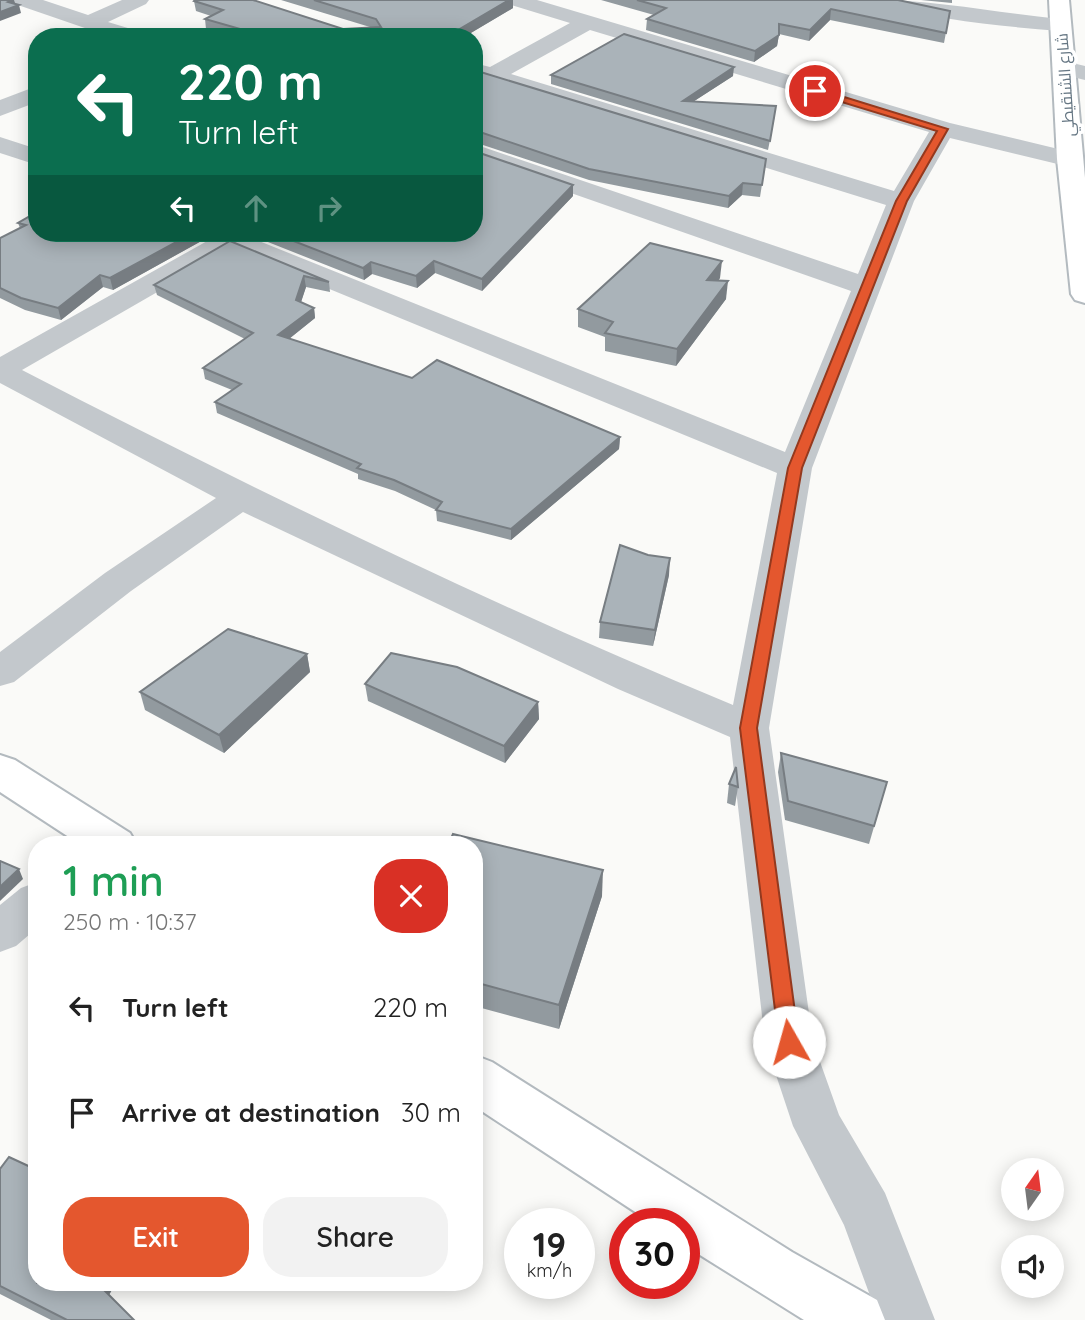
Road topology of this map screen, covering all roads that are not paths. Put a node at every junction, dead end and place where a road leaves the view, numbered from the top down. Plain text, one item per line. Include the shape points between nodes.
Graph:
1 (22, 0) edge
2 (139, 0) edge
3 (515, 0) edge
4 (885, 0) edge
5 (1059, 0) edge
6 (90, 22) junction
7 (586, 23) junction
8 (1060, 25) junction
9 (107, 28) edge
10 (1075, 70) edge
11 (483, 72) edge
12 (28, 97) edge
13 (0, 109) edge
14 (943, 129) junction
15 (0, 144) edge
16 (28, 155) edge
17 (483, 155) edge
18 (1070, 159) junction
19 (1080, 188) edge
20 (901, 201) junction
21 (213, 242) edge
22 (238, 242) edge
23 (865, 286) junction
24 (1085, 295) edge
25 (0, 370) edge
26 (795, 468) junction
27 (241, 497) junction
28 (0, 672) edge
29 (749, 728) junction
30 (0, 771) edge
31 (97, 836) edge
32 (28, 909) edge
33 (0, 932) edge
34 (483, 1084) edge
35 (857, 1320) edge
36 (907, 1320) edge

1 - 6 street
2 - 6 street
3 - 7 street
4 - 8 street via 967,18
5 - 8 street, شارع الشنقيطي
6 - 9 street
7 - 11 street
7 - 14 street
8 - 10 street, شارع الشنقيطي
10 - 18 street, شارع الشنقيطي
11 - 20 street
12 - 13 street
14 - 18 street
14 - 20 street
15 - 16 street
17 - 23 street
18 - 19 street, شارع الشنقيطي
19 - 24 street, شارع الشنقيطي
20 - 23 street
21 - 25 street
22 - 26 street
23 - 26 street
25 - 27 street
26 - 29 street
27 - 28 street
27 - 29 street via 632,679
29 - 36 street via 789,1042 818,1126 866,1212
30 - 31 street
32 - 33 street
34 - 35 street

